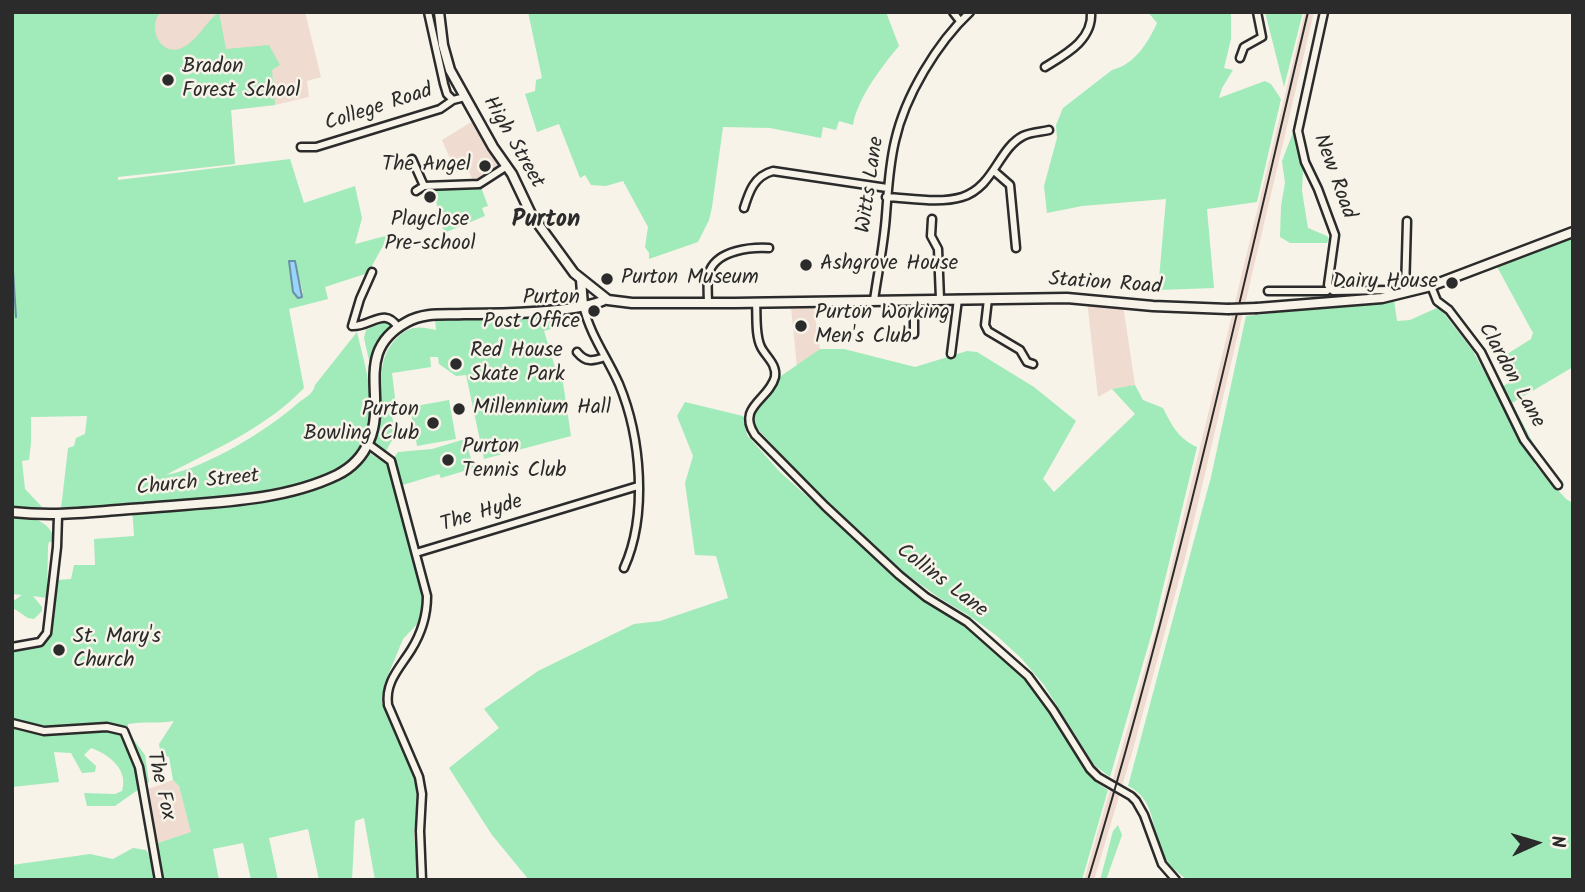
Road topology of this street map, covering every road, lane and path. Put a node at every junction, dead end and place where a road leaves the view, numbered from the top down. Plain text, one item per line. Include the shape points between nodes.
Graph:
1 (428, 12) edge
2 (439, 12) edge
3 (953, 12) edge
4 (970, 12) edge
5 (1091, 12) edge
6 (1257, 12) edge
7 (1324, 12) edge
8 (960, 22) junction
9 (1240, 58) dead end
10 (1045, 67) dead end
11 (465, 97) junction
12 (453, 100) junction
13 (1049, 130) dead end
14 (301, 147) dead end
15 (412, 159) dead end
16 (506, 166) junction
17 (994, 171) junction
18 (424, 186) junction
19 (887, 188) junction
20 (416, 191) dead end
21 (886, 197) junction
22 (744, 208) dead end
23 (932, 219) dead end
24 (1407, 221) dead end
25 (1573, 232) edge
26 (769, 247) dead end
27 (1016, 248) dead end
28 (372, 272) dead end
29 (581, 280) junction
30 (1432, 286) junction
31 (1329, 289) junction
32 (1268, 291) dead end
33 (1405, 292) junction
34 (1394, 295) junction
35 (606, 299) junction
36 (940, 299) junction
37 (958, 299) junction
38 (988, 299) junction
39 (874, 300) junction
40 (914, 300) junction
41 (623, 303) joint
42 (708, 303) junction
43 (756, 303) junction
44 (583, 306) junction
45 (398, 327) junction
46 (914, 334) dead end
47 (577, 352) dead end
48 (951, 354) dead end
49 (605, 357) junction
50 (1033, 364) dead end
51 (368, 444) junction
52 (1558, 485) dead end
53 (638, 486) junction
54 (12, 512) edge
55 (58, 516) junction
56 (416, 553) junction
57 (624, 568) dead end
58 (12, 647) edge
59 (12, 723) edge
60 (159, 880) edge
61 (422, 880) edge
62 (1176, 880) edge

1 - 12 street via 446,94
2 - 11 street, High Street via 446,58
3 - 8 street
4 - 8 street, Witts Lane
5 - 10 street via 1084,38
6 - 9 street via 1262,37 1247,45
7 - 31 street, New Road via 1298,131 1305,162 1335,231
8 - 19 street, Witts Lane via 938,48 906,107 894,142
11 - 12 street, College Road
11 - 16 street, High Street
12 - 14 street, College Road via 440,109 313,148
13 - 17 street via 1019,138
15 - 18 street
16 - 18 street via 478,184
16 - 29 street, High Street via 537,223
17 - 21 street via 984,184 962,197
17 - 27 street via 1011,189
18 - 20 street
19 - 21 street, Witts Lane
19 - 22 street via 770,171 755,182
21 - 39 street, Witts Lane
23 - 36 street
24 - 33 street
25 - 30 street, Station Road
26 - 42 street via 741,250 715,264 709,273
28 - 45 street via 352,326 387,317
29 - 35 street, High Street
29 - 44 street
30 - 33 street, Station Road
30 - 52 street, Clardon Lane via 1437,301 1480,352 1524,440
31 - 32 street
31 - 34 street via 1389,290
33 - 34 street, Station Road
34 - 38 street, Station Road, bridge via 1322,305 1228,309 1077,298
35 - 41 street, High Street
35 - 44 street
36 - 37 street, Station Road
36 - 40 street, Station Road
37 - 38 street, Station Road
37 - 48 street
38 - 50 street via 988,331 1020,350
39 - 40 street, Station Road
39 - 43 street, Station Road
40 - 46 street
41 - 42 street, Station Road
42 - 43 street, Station Road
43 - 62 street, Collins Lane via 760,345 775,373 750,412 755,435 890,568 981,633 1028,676 1094,773 1136,801 1163,864
44 - 45 street via 431,315
44 - 49 street
45 - 51 street via 376,358 374,421
47 - 49 street via 589,361
49 - 53 street via 626,406
51 - 55 street, Church Street via 339,474 304,487 228,502
51 - 56 street, The Hyde via 391,461
53 - 56 street, The Hyde
53 - 57 street via 636,528
54 - 55 street, Church Street
55 - 58 street via 47,634 40,642
56 - 61 street, The Hyde via 425,585 426,614 413,646 390,681 387,697 419,777
59 - 60 street, The Fox via 44,731 107,727 124,731 139,767

